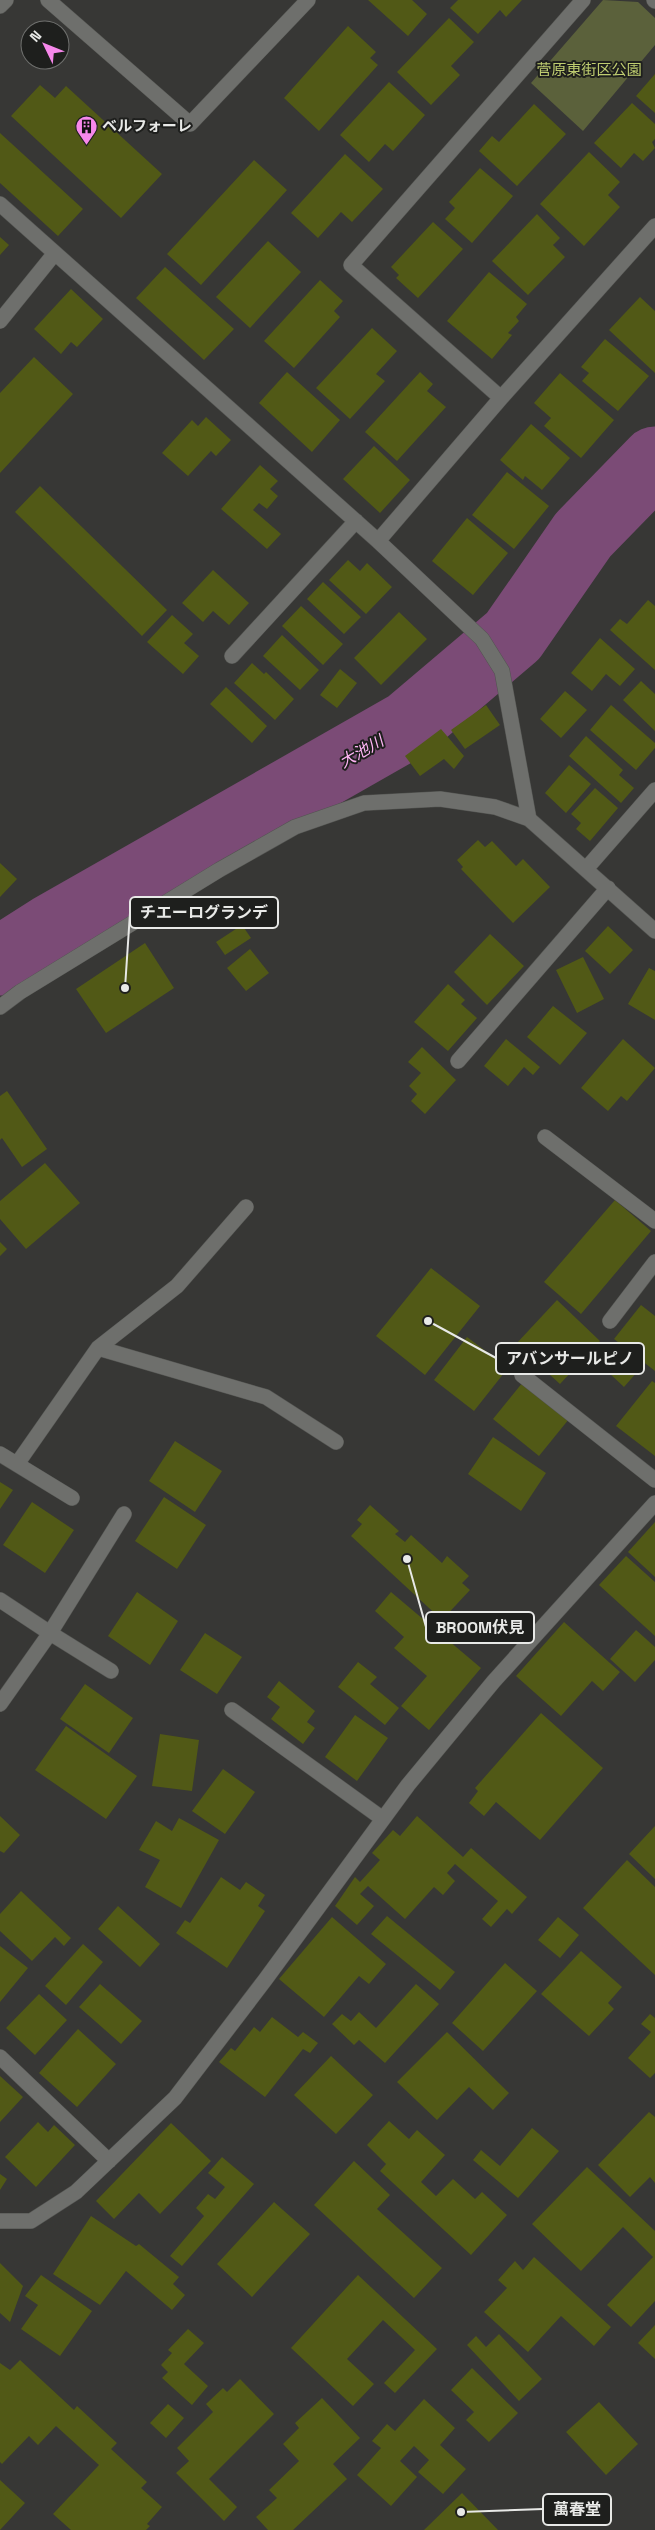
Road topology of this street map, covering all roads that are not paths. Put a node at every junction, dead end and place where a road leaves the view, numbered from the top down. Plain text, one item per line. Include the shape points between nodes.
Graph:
1 (6, 0) edge
2 (48, 0) edge
3 (308, 0) edge
4 (583, 0) edge
5 (0, 6) edge
6 (0, 204) edge
7 (655, 226) edge
8 (55, 253) junction
9 (0, 321) edge
10 (501, 398) junction
11 (356, 521) junction
12 (378, 541) junction
13 (232, 656) dead end
14 (655, 790) edge
15 (529, 819) junction
16 (586, 869) junction
17 (608, 888) junction
18 (655, 931) edge
19 (0, 1007) edge
20 (458, 1061) dead end
21 (545, 1137) dead end
22 (246, 1207) dead end
23 (655, 1221) edge
24 (655, 1262) edge
25 (610, 1321) dead end
26 (98, 1348) junction
27 (522, 1375) dead end
28 (336, 1442) dead end
29 (0, 1454) edge
30 (16, 1464) junction
31 (655, 1480) edge
32 (72, 1498) dead end
33 (655, 1502) edge
34 (124, 1514) dead end
35 (0, 1600) edge
36 (50, 1633) junction
37 (111, 1671) dead end
38 (0, 1704) edge
39 (232, 1710) dead end
40 (383, 1819) junction
41 (0, 2057) edge
42 (109, 2161) junction
43 (0, 2221) edge

1 - 5 street
2 - 3 street via 190,124
4 - 10 street via 351,265
6 - 8 street
7 - 10 street
8 - 9 street
8 - 11 street
10 - 12 street
11 - 12 street
11 - 13 street
12 - 15 street via 482,639 502,671
14 - 16 street
15 - 16 street
15 - 19 street via 495,807 440,799 364,803 294,827
16 - 17 street
17 - 18 street
17 - 20 street
21 - 23 street
22 - 26 street via 177,1286
24 - 25 street
26 - 28 street via 266,1396
26 - 30 street
27 - 31 street
29 - 30 street
30 - 32 street
33 - 40 street via 494,1681
34 - 36 street
35 - 36 street
36 - 37 street
36 - 38 street
39 - 40 street
40 - 42 street via 175,2098
41 - 42 street
42 - 43 street via 76,2192 31,2221

